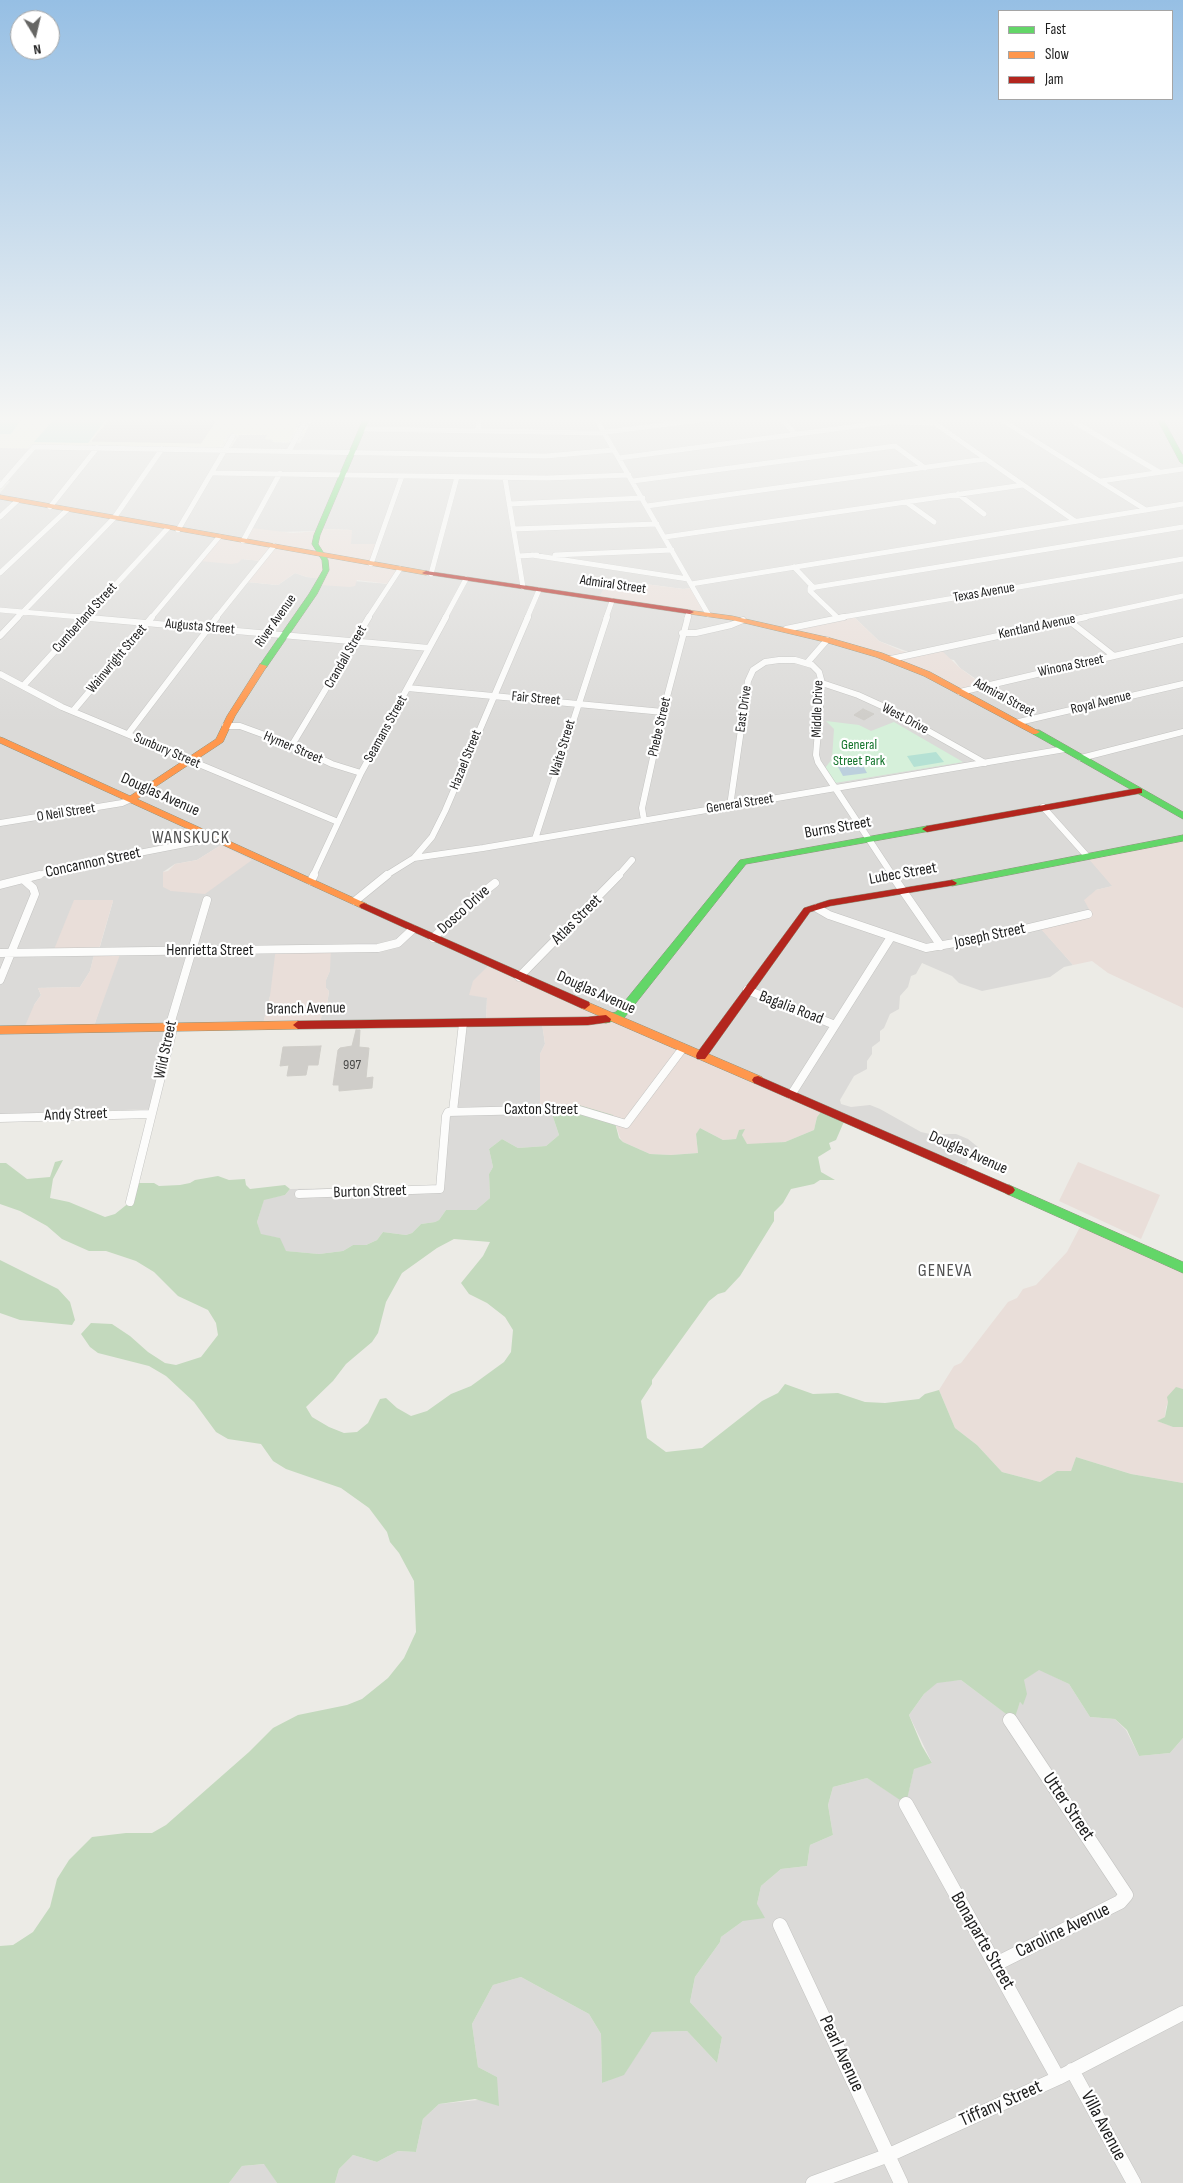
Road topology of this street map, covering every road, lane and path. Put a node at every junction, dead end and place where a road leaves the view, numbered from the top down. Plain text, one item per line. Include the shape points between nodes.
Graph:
1 (58, 519) edge
2 (113, 519) edge
3 (119, 519) edge
4 (180, 519) edge
5 (255, 519) edge
6 (324, 519) edge
7 (386, 519) edge
8 (446, 519) edge
9 (511, 519) edge
10 (654, 519) edge
11 (790, 519) edge
12 (930, 519) edge
13 (1072, 519) edge
14 (1089, 519) edge
15 (1075, 521) junction
16 (934, 522) dead end
17 (657, 524) junction
18 (1183, 526) edge
19 (173, 529) junction
20 (513, 529) junction
21 (219, 537) junction
22 (665, 537) junction
23 (243, 541) junction
24 (274, 546) junction
25 (672, 550) junction
26 (322, 555) junction
27 (518, 556) junction
28 (532, 556) junction
29 (1183, 559) edge
30 (370, 564) junction
31 (794, 567) junction
32 (400, 569) junction
33 (0, 573) edge
34 (431, 574) junction
35 (466, 579) junction
36 (689, 581) junction
37 (524, 587) junction
38 (812, 589) junction
39 (539, 590) junction
40 (1183, 596) edge
41 (612, 601) junction
42 (0, 610) edge
43 (23, 612) junction
44 (689, 612) junction
45 (708, 614) junction
46 (86, 616) junction
47 (838, 618) junction
48 (743, 620) junction
49 (1068, 620) junction
50 (148, 622) junction
51 (208, 628) junction
52 (786, 629) junction
53 (682, 633) junction
54 (284, 634) junction
55 (0, 636) edge
56 (354, 640) junction
57 (827, 640) junction
58 (1183, 640) edge
59 (429, 648) junction
60 (1114, 656) junction
61 (891, 659) junction
62 (807, 663) junction
63 (0, 674) edge
64 (822, 683) junction
65 (1183, 684) edge
66 (23, 686) junction
67 (408, 688) junction
68 (960, 692) junction
69 (493, 695) junction
70 (577, 703) junction
71 (73, 712) junction
72 (664, 712) junction
73 (1019, 722) junction
74 (225, 726) junction
75 (1183, 732) edge
76 (128, 734) junction
77 (0, 740) edge
78 (292, 745) junction
79 (1066, 749) junction
80 (1081, 758) junction
81 (189, 761) junction
82 (985, 763) junction
83 (361, 773) junction
84 (834, 788) junction
85 (1139, 791) junction
86 (131, 799) junction
87 (730, 806) junction
88 (1043, 807) junction
89 (1183, 816) edge
90 (644, 820) junction
91 (338, 822) junction
92 (0, 824) edge
93 (216, 838) junction
94 (1183, 838) edge
95 (535, 839) junction
96 (868, 840) junction
97 (1086, 855) junction
98 (414, 858) junction
99 (632, 860) dead end
100 (24, 880) junction
101 (311, 881) junction
102 (495, 883) dead end
103 (0, 884) edge
104 (904, 892) junction
105 (207, 900) dead end
106 (355, 901) junction
107 (817, 908) junction
108 (1088, 914) dead end
109 (413, 930) junction
110 (433, 938) junction
111 (892, 938) junction
112 (941, 946) junction
113 (192, 951) junction
114 (0, 953) edge
115 (12, 953) junction
116 (519, 977) junction
117 (0, 980) edge
118 (747, 990) junction
119 (613, 1018) junction
120 (463, 1023) junction
121 (835, 1025) junction
122 (172, 1028) junction
123 (0, 1030) edge
124 (683, 1048) junction
125 (701, 1056) junction
126 (791, 1095) junction
127 (453, 1111) junction
128 (151, 1114) junction
129 (0, 1118) edge
130 (300, 1194) dead end
131 (130, 1202) dead end
132 (1183, 1268) edge
133 (1010, 1720) dead end
134 (906, 1804) dead end
135 (1126, 1895) joint
136 (780, 1925) dead end
137 (996, 1964) junction
138 (1183, 2013) edge
139 (1072, 2070) junction
140 (1058, 2078) junction
141 (889, 2155) junction
142 (813, 2183) edge
143 (901, 2183) edge
144 (1134, 2183) edge

1 - 33 street
2 - 43 street
3 - 19 main road, Admiral Street
4 - 19 street, Cumberland Street
5 - 23 street
6 - 26 main road, River Avenue via 315,544
7 - 30 street
8 - 34 street
9 - 20 street
10 - 17 street
11 - 22 street
12 - 16 street
13 - 15 street
14 - 15 street
15 - 31 street
17 - 20 street
17 - 22 street
18 - 38 street
19 - 21 main road, Admiral Street
19 - 46 street, Cumberland Street
20 - 27 street
21 - 23 main road, Admiral Street
21 - 50 street, Wainwright Street
22 - 25 street
23 - 24 main road, Admiral Street
24 - 26 main road, Admiral Street
24 - 51 street
25 - 28 street
25 - 36 street
26 - 30 main road, Admiral Street
26 - 54 main road, River Avenue via 324,574
27 - 28 street
27 - 37 street
28 - 36 street
29 - 47 street, Texas Avenue
30 - 32 main road, Admiral Street
31 - 36 street
31 - 38 street
32 - 34 main road, Admiral Street
32 - 56 street, Crandall Street
34 - 35 main road, Admiral Street
35 - 37 main road, Admiral Street
35 - 59 street, Seamans Street
36 - 45 street
37 - 39 main road, Admiral Street
38 - 47 street
39 - 41 main road, Admiral Street
39 - 69 street, Hazael Street
40 - 49 street, Kentland Avenue
41 - 44 main road, Admiral Street
41 - 70 street, Waite Street
42 - 43 street, Augusta Street
43 - 46 street, Augusta Street
43 - 55 street
44 - 45 main road, Admiral Street
44 - 53 street, Phebe Street
45 - 48 main road, Admiral Street
46 - 50 street, Augusta Street
46 - 66 street, Cumberland Street
47 - 52 street, Texas Avenue
48 - 52 main road, Admiral Street
48 - 53 street via 705,631
49 - 60 street
49 - 61 street, Kentland Avenue
50 - 51 street, Augusta Street
50 - 71 street, Wainwright Street
51 - 54 street, Augusta Street
51 - 76 street
52 - 57 main road, Admiral Street
53 - 72 street, Phebe Street
54 - 56 street, Augusta Street
54 - 74 main road, River Avenue
56 - 59 street, Augusta Street
56 - 78 street, Crandall Street
57 - 61 main road, Admiral Street
57 - 62 street, Middle Drive
58 - 60 street, Winona Street
59 - 67 street, Seamans Street
60 - 68 street, Winona Street
61 - 68 main road, Admiral Street
62 - 64 street, Middle Drive via 818,670
62 - 87 street, East Drive via 778,660 761,664 753,670 748,682
63 - 66 street, Sunbury Street
64 - 82 street, West Drive via 893,711
64 - 84 street, Middle Drive via 816,755
65 - 73 street, Royal Avenue
66 - 71 street, Sunbury Street
67 - 69 street, Fair Street
67 - 83 street, Seamans Street
68 - 73 main road, Admiral Street
69 - 70 street, Fair Street
69 - 98 street, Hazael Street via 445,810 432,836
70 - 72 street, Fair Street
70 - 95 street, Waite Street
71 - 76 street, Sunbury Street
72 - 90 street, Phebe Street via 642,808
73 - 79 main road, Admiral Street
74 - 78 street, Hymer Street via 240,726
74 - 81 main road, River Avenue via 220,740
75 - 80 street
76 - 81 street, Sunbury Street
77 - 86 main road, Douglas Avenue
78 - 83 street, Hymer Street via 332,764
79 - 80 main road, Admiral Street
79 - 82 street, General Street
80 - 85 main road, Admiral Street
81 - 86 main road, River Avenue
81 - 91 street, Sunbury Street
82 - 84 street, General Street
83 - 91 street, Seamans Street
84 - 87 street, General Street
84 - 96 street, Middle Drive
85 - 88 main road, Burns Street
85 - 89 main road, Admiral Street
86 - 92 street, O Neil Street
86 - 93 main road, Douglas Avenue
87 - 90 street, General Street
88 - 96 main road, Burns Street
88 - 97 street
90 - 95 street, General Street
91 - 101 street, Seamans Street
93 - 100 street, Concannon Street via 57,869
93 - 101 main road, Douglas Avenue
94 - 97 main road, Lubec Street
95 - 98 street, General Street
96 - 104 street, Middle Drive
96 - 119 main road, Burns Street via 743,862 620,1015
97 - 104 main road, Lubec Street
98 - 106 street, Hazael Street
99 - 116 street, Atlas Street
100 - 103 street, Concannon Street
100 - 115 street via 35,894
101 - 106 main road, Douglas Avenue
102 - 110 street, Dosco Drive
104 - 107 main road, Lubec Street
104 - 112 street, Middle Drive
105 - 113 street, Wild Street
106 - 109 main road, Douglas Avenue
107 - 111 street, Joseph Street
107 - 118 main road, Lubec Street via 807,910
108 - 112 street, Joseph Street
109 - 110 main road, Douglas Avenue
109 - 113 street, Henrietta Street via 398,943 378,948
110 - 116 main road, Douglas Avenue
111 - 112 street, Joseph Street via 926,948
111 - 121 street
113 - 115 street, Henrietta Street
113 - 122 street, Wild Street via 171,1021
114 - 115 street, Henrietta Street
115 - 117 street
116 - 119 main road, Douglas Avenue
118 - 121 street, Bagalia Road
118 - 125 main road, Lubec Street
119 - 120 main road, Branch Avenue
119 - 124 main road, Douglas Avenue
120 - 122 main road, Branch Avenue
120 - 127 street
121 - 126 street
122 - 123 main road, Branch Avenue
122 - 128 street, Wild Street
124 - 125 main road, Douglas Avenue
124 - 127 street, Caxton Street via 626,1124 576,1109
125 - 126 main road, Douglas Avenue
126 - 132 main road, Douglas Avenue
127 - 130 street, Burton Street via 446,1116 440,1189
128 - 129 street, Andy Street
128 - 131 street, Wild Street
133 - 135 street, Utter Street
134 - 137 street, Bonaparte Street
135 - 137 street, Caroline Avenue via 1120,1902
136 - 141 street, Pearl Avenue
137 - 140 street, Bonaparte Street
138 - 139 street, Tiffany Street
139 - 140 street, Tiffany Street
139 - 144 street, Villa Avenue
140 - 141 street, Tiffany Street
141 - 142 street, Tiffany Street
141 - 143 street, Pearl Avenue

